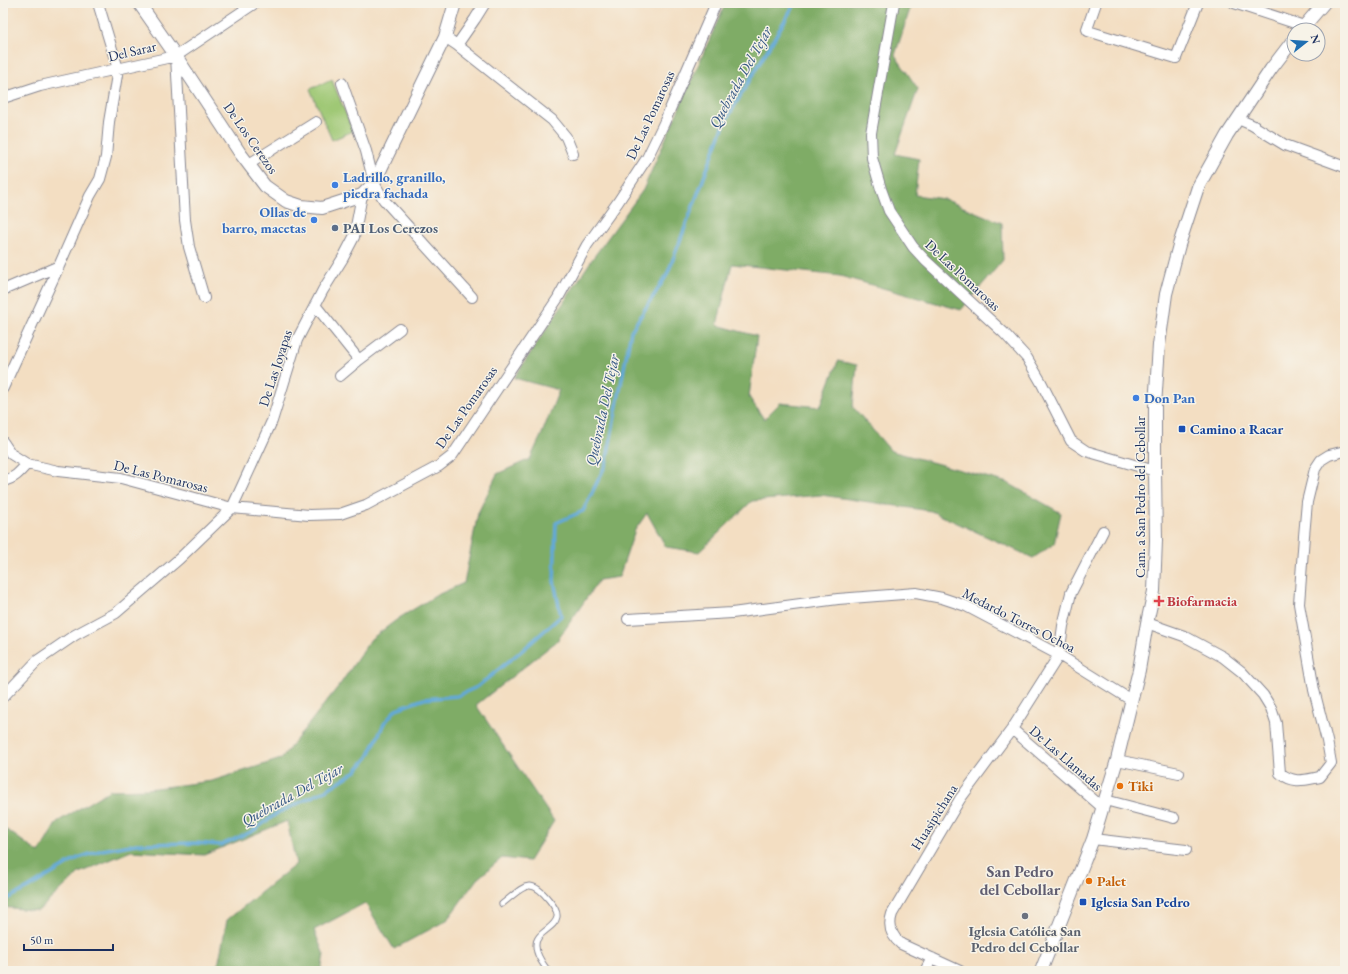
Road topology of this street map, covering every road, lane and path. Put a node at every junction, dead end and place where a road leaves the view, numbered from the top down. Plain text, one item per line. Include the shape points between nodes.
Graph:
1 (98, 3) edge
2 (139, 3) edge
3 (255, 3) edge
4 (455, 3) edge
5 (485, 3) edge
6 (716, 3) edge
7 (894, 3) edge
8 (1096, 3) edge
9 (1198, 3) edge
10 (1234, 3) edge
11 (1324, 3) edge
12 (1286, 22) edge
13 (1307, 22) edge
14 (444, 37) junction
15 (457, 45) junction
16 (1286, 49) edge
17 (176, 56) junction
18 (118, 69) junction
19 (342, 83) dead end
20 (3, 98) edge
21 (1238, 119) junction
22 (316, 122) dead end
23 (573, 154) dead end
24 (249, 164) junction
25 (1345, 167) edge
26 (374, 183) junction
27 (362, 195) junction
28 (59, 266) junction
29 (3, 290) edge
30 (472, 297) dead end
31 (204, 298) dead end
32 (315, 305) junction
33 (400, 329) dead end
34 (358, 360) junction
35 (340, 376) dead end
36 (3, 388) edge
37 (3, 442) edge
38 (1345, 451) edge
39 (27, 464) junction
40 (1155, 471) junction
41 (3, 481) edge
42 (232, 508) junction
43 (1103, 531) dead end
44 (628, 619) dead end
45 (1147, 623) junction
46 (1059, 654) junction
47 (3, 697) edge
48 (1132, 700) junction
49 (1012, 729) junction
50 (1117, 760) junction
51 (1179, 773) dead end
52 (1104, 804) junction
53 (1174, 818) dead end
54 (1093, 838) junction
55 (1186, 850) dead end
56 (502, 904) dead end
57 (932, 958) junction
58 (548, 971) edge
59 (925, 971) edge
60 (960, 971) edge
61 (1040, 971) edge

1 - 18 street
2 - 17 street, De Los Cerezos
3 - 17 street, Del Sarar
4 - 14 street, De Los Cerezos
5 - 15 street
6 - 42 street, De Las Pomarosas via 647,158 587,246 558,298 452,456 395,490 366,505 340,514 309,515
7 - 40 street, De Las Pomarosas via 870,133 872,158 889,211 913,247 926,261 1004,333 1027,358 1072,441 1086,451
8 - 9 street via 1088,31 1176,58
10 - 12 street
11 - 13 street
14 - 15 street
14 - 26 street, De Los Cerezos
15 - 23 street via 552,120 566,137
16 - 21 street, Cam. a San Pedro del Cebollar
17 - 18 street, Del Sarar
17 - 24 street, De Los Cerezos
17 - 31 street via 185,220 189,246
18 - 20 street, Del Sarar via 40,86
18 - 28 street via 106,157 100,179
19 - 26 street via 366,151
21 - 25 street via 1285,145
21 - 40 street, Cam. a San Pedro del Cebollar via 1198,187 1166,294 1159,345
22 - 24 street
24 - 27 street, De Los Cerezos via 266,186 286,201 301,206 322,208
26 - 27 street, De Los Cerezos
26 - 30 street via 384,200
27 - 32 street, De Las Joyapas via 354,238
28 - 29 street
28 - 36 street
32 - 34 street
32 - 42 street, De Las Joyapas via 297,340 272,421
33 - 34 street
34 - 35 street
37 - 39 street, De Las Pomarosas via 11,454
38 - 45 street via 1329,455 1321,460 1316,469 1307,502 1304,536 1299,604 1314,690 1331,763 1320,777 1301,781 1287,778 1280,773 1276,723 1271,708 1242,672 1202,645
39 - 41 street via 16,476
39 - 42 street, De Las Pomarosas via 58,471 120,478
40 - 45 street, Cam. a San Pedro del Cebollar via 1154,591
42 - 47 street via 179,559 116,613 75,635 37,662
43 - 46 street via 1071,593
44 - 46 street, Medardo Torres Ochoa via 732,613 838,598 916,593 966,606
45 - 48 street, Cam. a San Pedro del Cebollar
46 - 48 street, Medardo Torres Ochoa
46 - 49 street, Huasipichana
48 - 50 street, Cam. a San Pedro del Cebollar
49 - 52 street, De Las Llamadas
49 - 57 street, Huasipichana via 960,799 892,914 892,936 901,944
50 - 51 street
50 - 52 street, Cam. a San Pedro del Cebollar
52 - 53 street
52 - 54 street, Cam. a San Pedro del Cebollar
54 - 55 street
54 - 61 street, Cam. a San Pedro del Cebollar
56 - 58 lane via 526,886 534,886 542,890 554,906 558,914 556,922 538,938 536,945
57 - 59 street
57 - 60 street, Huasipichana

